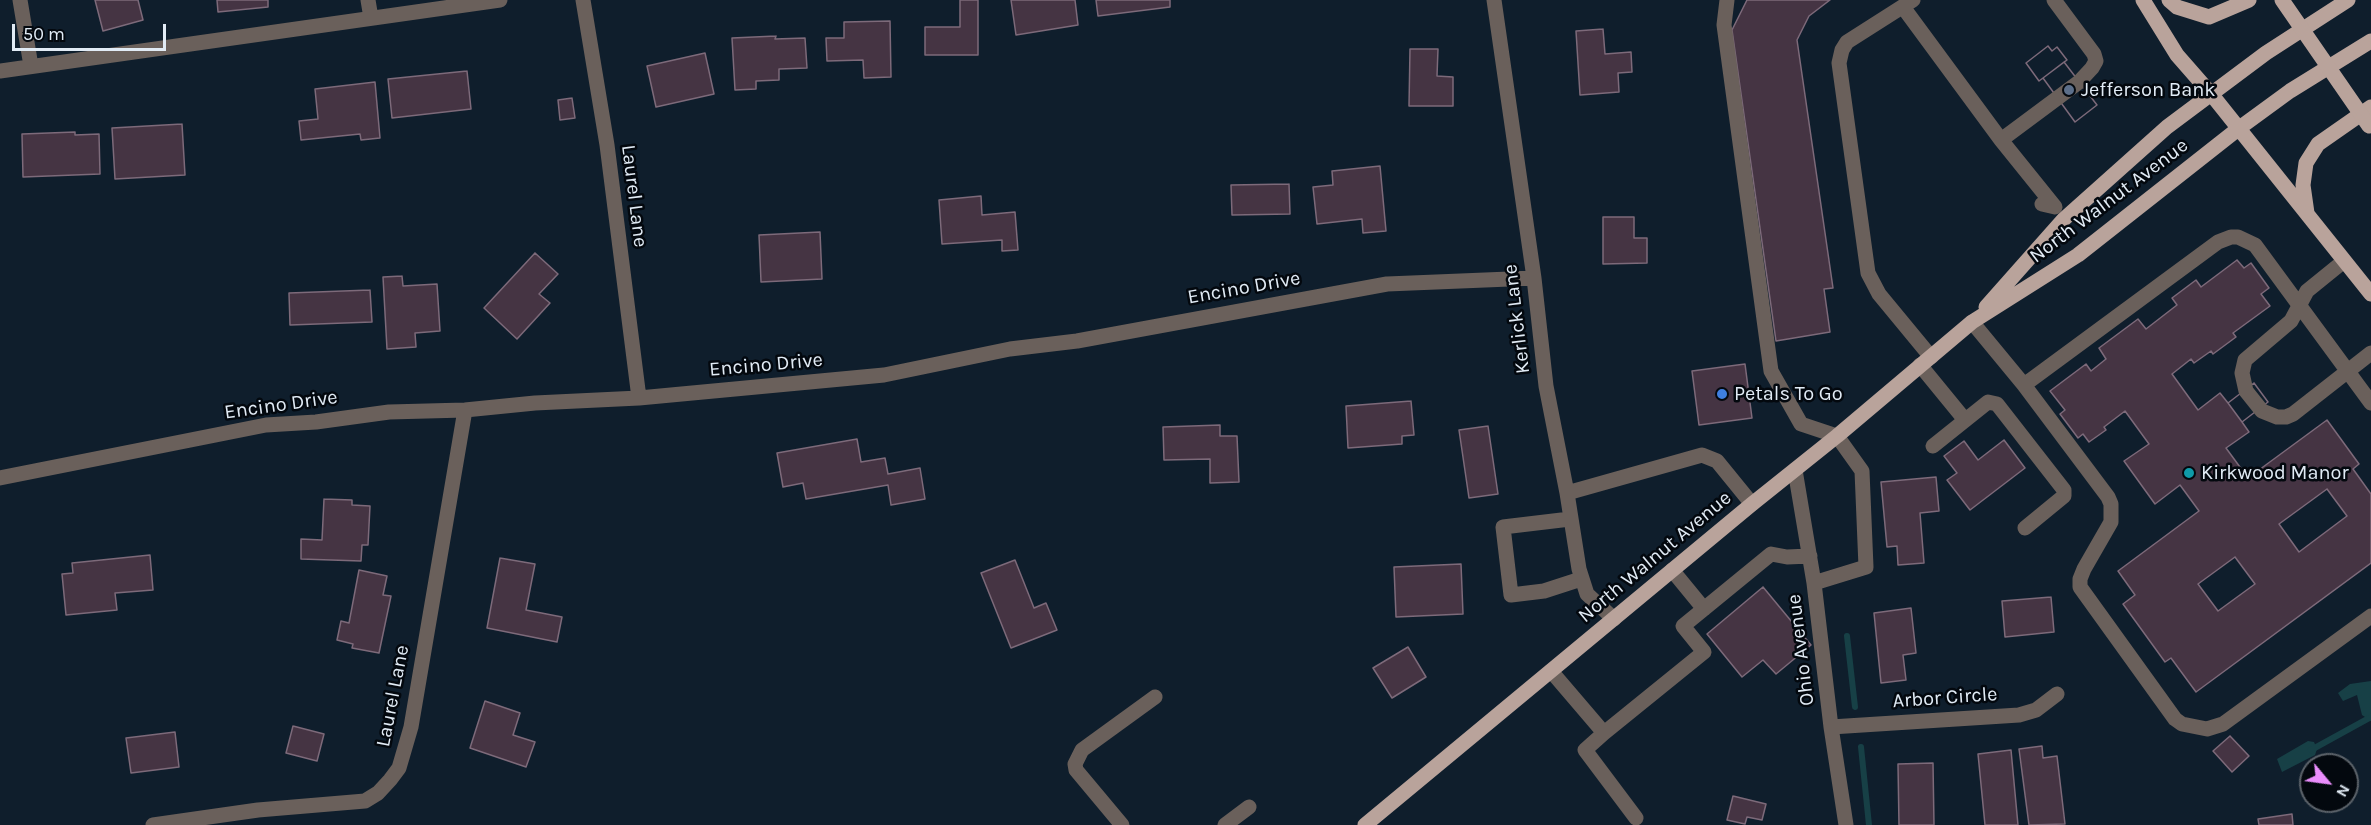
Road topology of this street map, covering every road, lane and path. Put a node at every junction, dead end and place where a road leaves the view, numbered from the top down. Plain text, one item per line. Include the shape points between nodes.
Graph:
1 (20, 0) edge
2 (368, 0) edge
3 (500, 0) edge
4 (583, 0) edge
5 (1494, 0) edge
6 (1727, 0) edge
7 (2054, 0) edge
8 (2143, 0) edge
9 (2169, 0) edge
10 (2249, 0) edge
11 (2282, 0) edge
12 (2348, 0) edge
13 (1908, 3) edge
14 (371, 18) junction
15 (2371, 41) edge
16 (31, 66) junction
17 (0, 71) edge
18 (2211, 95) junction
19 (2371, 107) edge
20 (2370, 127) edge
21 (2238, 129) junction
22 (2001, 141) junction
23 (2042, 204) dead end
24 (2307, 213) junction
25 (2344, 261) junction
26 (1534, 278) junction
27 (2371, 294) edge
28 (2300, 305) junction
29 (1972, 322) junction
30 (2371, 353) edge
31 (1925, 361) junction
32 (2348, 371) junction
33 (2024, 385) junction
34 (639, 398) junction
35 (2371, 403) edge
36 (465, 410) junction
37 (1965, 420) junction
38 (1837, 436) junction
39 (1933, 446) dead end
40 (1795, 470) junction
41 (0, 478) edge
42 (1567, 493) junction
43 (1752, 504) junction
44 (1570, 519) junction
45 (2025, 528) dead end
46 (1810, 556) junction
47 (1672, 570) junction
48 (1581, 579) junction
49 (1814, 583) junction
50 (1704, 609) junction
51 (2371, 616) edge
52 (1614, 619) junction
53 (1551, 671) junction
54 (2057, 694) dead end
55 (1155, 697) dead end
56 (1831, 727) junction
57 (1604, 733) junction
58 (1249, 807) dead end
59 (1636, 818) dead end
60 (153, 825) edge
61 (1122, 825) edge
62 (1225, 825) edge
63 (1365, 825) edge
64 (1846, 825) edge

1 - 16 street
2 - 14 street
3 - 14 street
4 - 34 street, Laurel Lane via 607,145
5 - 26 street, Kerlick Lane
6 - 38 street via 1724,25 1769,365 1801,424
7 - 22 street via 2096,61 2079,82
8 - 18 main road via 2177,56
9 - 10 main road via 2177,7 2209,17
11 - 20 main road, bridge
12 - 18 main road, North Walnut Avenue via 2266,53
13 - 22 street
13 - 31 street via 1847,42 1839,63 1868,273
14 - 16 street
15 - 21 main road, North Walnut Avenue
16 - 17 street
18 - 21 main road
18 - 29 main road, North Walnut Avenue via 2167,127 2064,219
19 - 24 main road via 2318,144 2306,163 2303,185
21 - 24 main road
21 - 29 main road, North Walnut Avenue via 2078,255
22 - 23 street via 2055,207
24 - 25 main road
25 - 27 main road
25 - 28 street via 2307,291
26 - 34 street, Encino Drive via 1387,284 1010,349 884,375
26 - 42 street, Kerlick Lane via 1546,386
28 - 32 street
28 - 32 street via 2291,321 2245,360 2242,373 2250,397 2268,415 2286,417
28 - 33 street via 2255,245 2238,237 2224,238
29 - 31 main road, North Walnut Avenue
29 - 33 street
30 - 32 street
31 - 37 street
31 - 38 main road, North Walnut Avenue
32 - 35 street
33 - 51 street via 2111,504 2108,530 2084,569 2080,587 2182,724 2207,729 2223,724
34 - 36 street, Encino Drive
36 - 41 street, Encino Drive via 389,412 266,425
36 - 60 street, Laurel Lane via 411,728 399,768 390,780 365,801 258,810
37 - 39 street
37 - 45 street via 1988,402 1997,404 2064,490 2064,496
38 - 40 main road, North Walnut Avenue
38 - 49 street via 1862,471 1866,567
40 - 43 main road, North Walnut Avenue
40 - 46 street, Ohio Avenue
42 - 43 street via 1702,455 1717,461
42 - 44 street, Kerlick Lane
43 - 47 main road, North Walnut Avenue
44 - 48 street, Kerlick Lane
44 - 48 street via 1503,527 1511,595 1544,591
46 - 49 street, Ohio Avenue
46 - 50 street via 1771,554
47 - 50 street
47 - 52 main road, North Walnut Avenue
48 - 52 street, Kerlick Lane via 1587,594
49 - 56 street, Ohio Avenue
50 - 57 street via 1683,626 1704,652
52 - 53 main road, North Walnut Avenue
53 - 57 street
53 - 63 main road, North Walnut Avenue
54 - 56 street, Arbor Circle via 2036,710 2019,715
55 - 61 street via 1082,750 1075,764
56 - 64 street, Ohio Avenue
57 - 59 street via 1585,750
58 - 62 street

